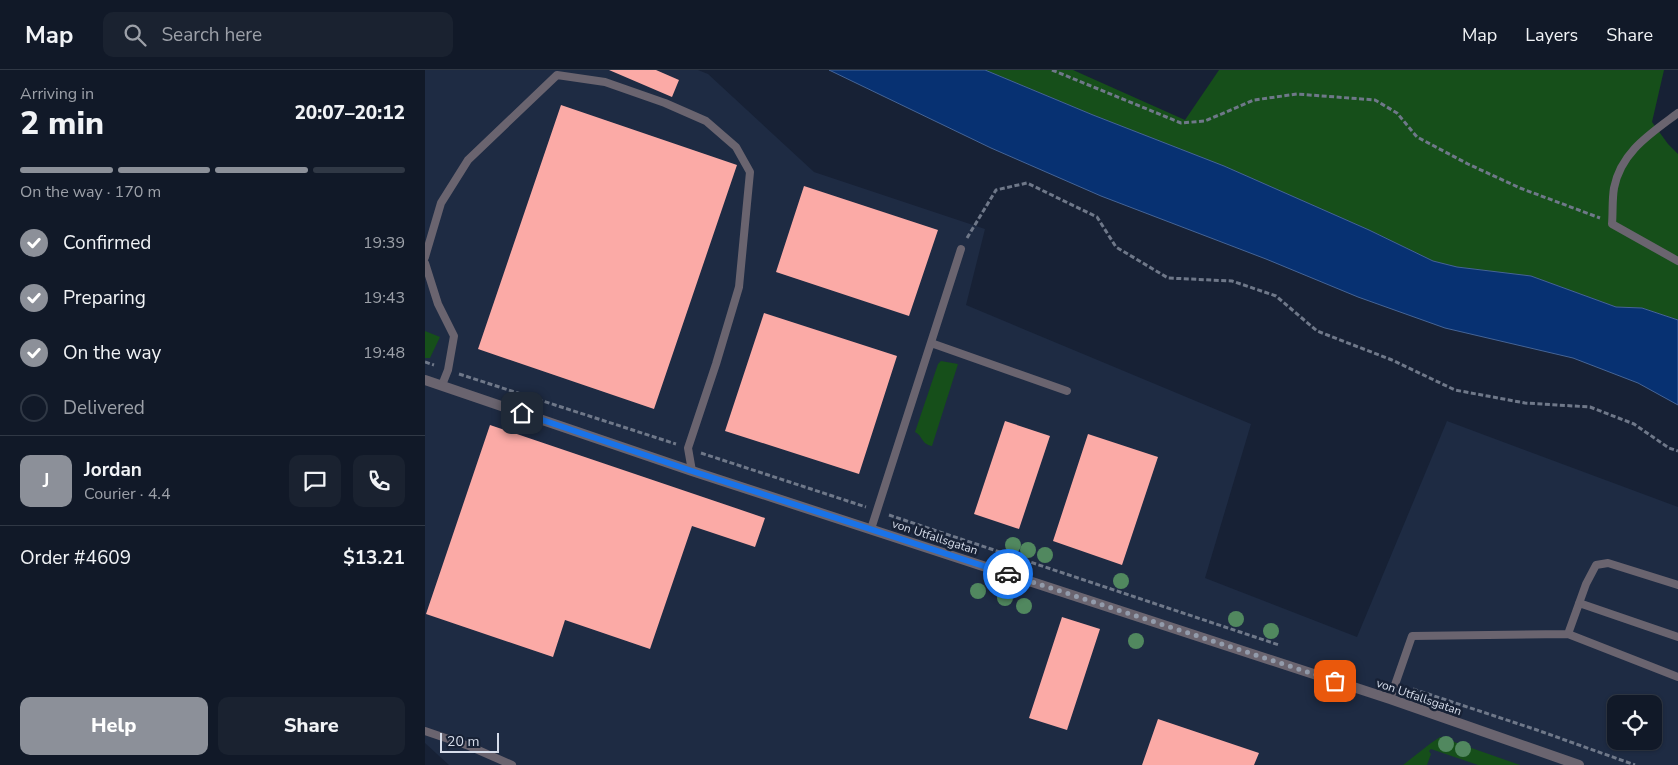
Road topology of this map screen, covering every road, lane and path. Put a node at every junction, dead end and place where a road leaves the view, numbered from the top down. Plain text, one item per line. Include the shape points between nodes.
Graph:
1 (1052, 70) edge
2 (1678, 113) edge
3 (1612, 224) junction
4 (961, 249) joint
5 (425, 257) edge
6 (1678, 261) edge
7 (425, 263) edge
8 (931, 343) junction
9 (425, 362) edge
10 (448, 370) junction
11 (425, 380) edge
12 (442, 385) junction
13 (1067, 391) dead end
14 (688, 448) junction
15 (1678, 451) edge
16 (692, 471) junction
17 (877, 511) junction
18 (871, 529) junction
19 (1678, 585) edge
20 (1579, 603) junction
21 (1568, 634) junction
22 (1678, 637) edge
23 (1282, 646) dead end
24 (1678, 677) edge
25 (1395, 684) junction
26 (1390, 700) junction
27 (425, 731) edge
28 (512, 765) edge
29 (1579, 765) edge
30 (1635, 765) edge

1 - 3 path via 1181,123 1205,122 1255,100 1297,94 1375,100 1397,113 1417,136 1468,164
2 - 3 lane via 1637,144 1627,157 1614,190
3 - 6 lane
4 - 8 lane
4 - 15 path via 996,190 1027,183 1097,217 1116,247 1169,278 1232,281 1276,296 1317,330 1455,390 1525,403 1590,407 1634,424
5 - 14 lane via 441,203 468,160 557,75 605,82 706,121 736,147 750,172 739,287
7 - 10 lane via 454,336
8 - 13 lane
8 - 17 lane
9 - 10 path
10 - 12 lane
10 - 14 path
11 - 12 street, von Utfallsgatan
12 - 16 street, von Utfallsgatan
14 - 16 lane
14 - 17 path
16 - 18 street, von Utfallsgatan
17 - 18 lane
17 - 23 path
18 - 26 street, von Utfallsgatan
19 - 20 lane via 1608,563 1596,565
20 - 21 lane
20 - 22 lane
21 - 24 lane
21 - 25 lane via 1411,636
25 - 26 lane
25 - 30 path
26 - 29 street, von Utfallsgatan
27 - 28 lane

